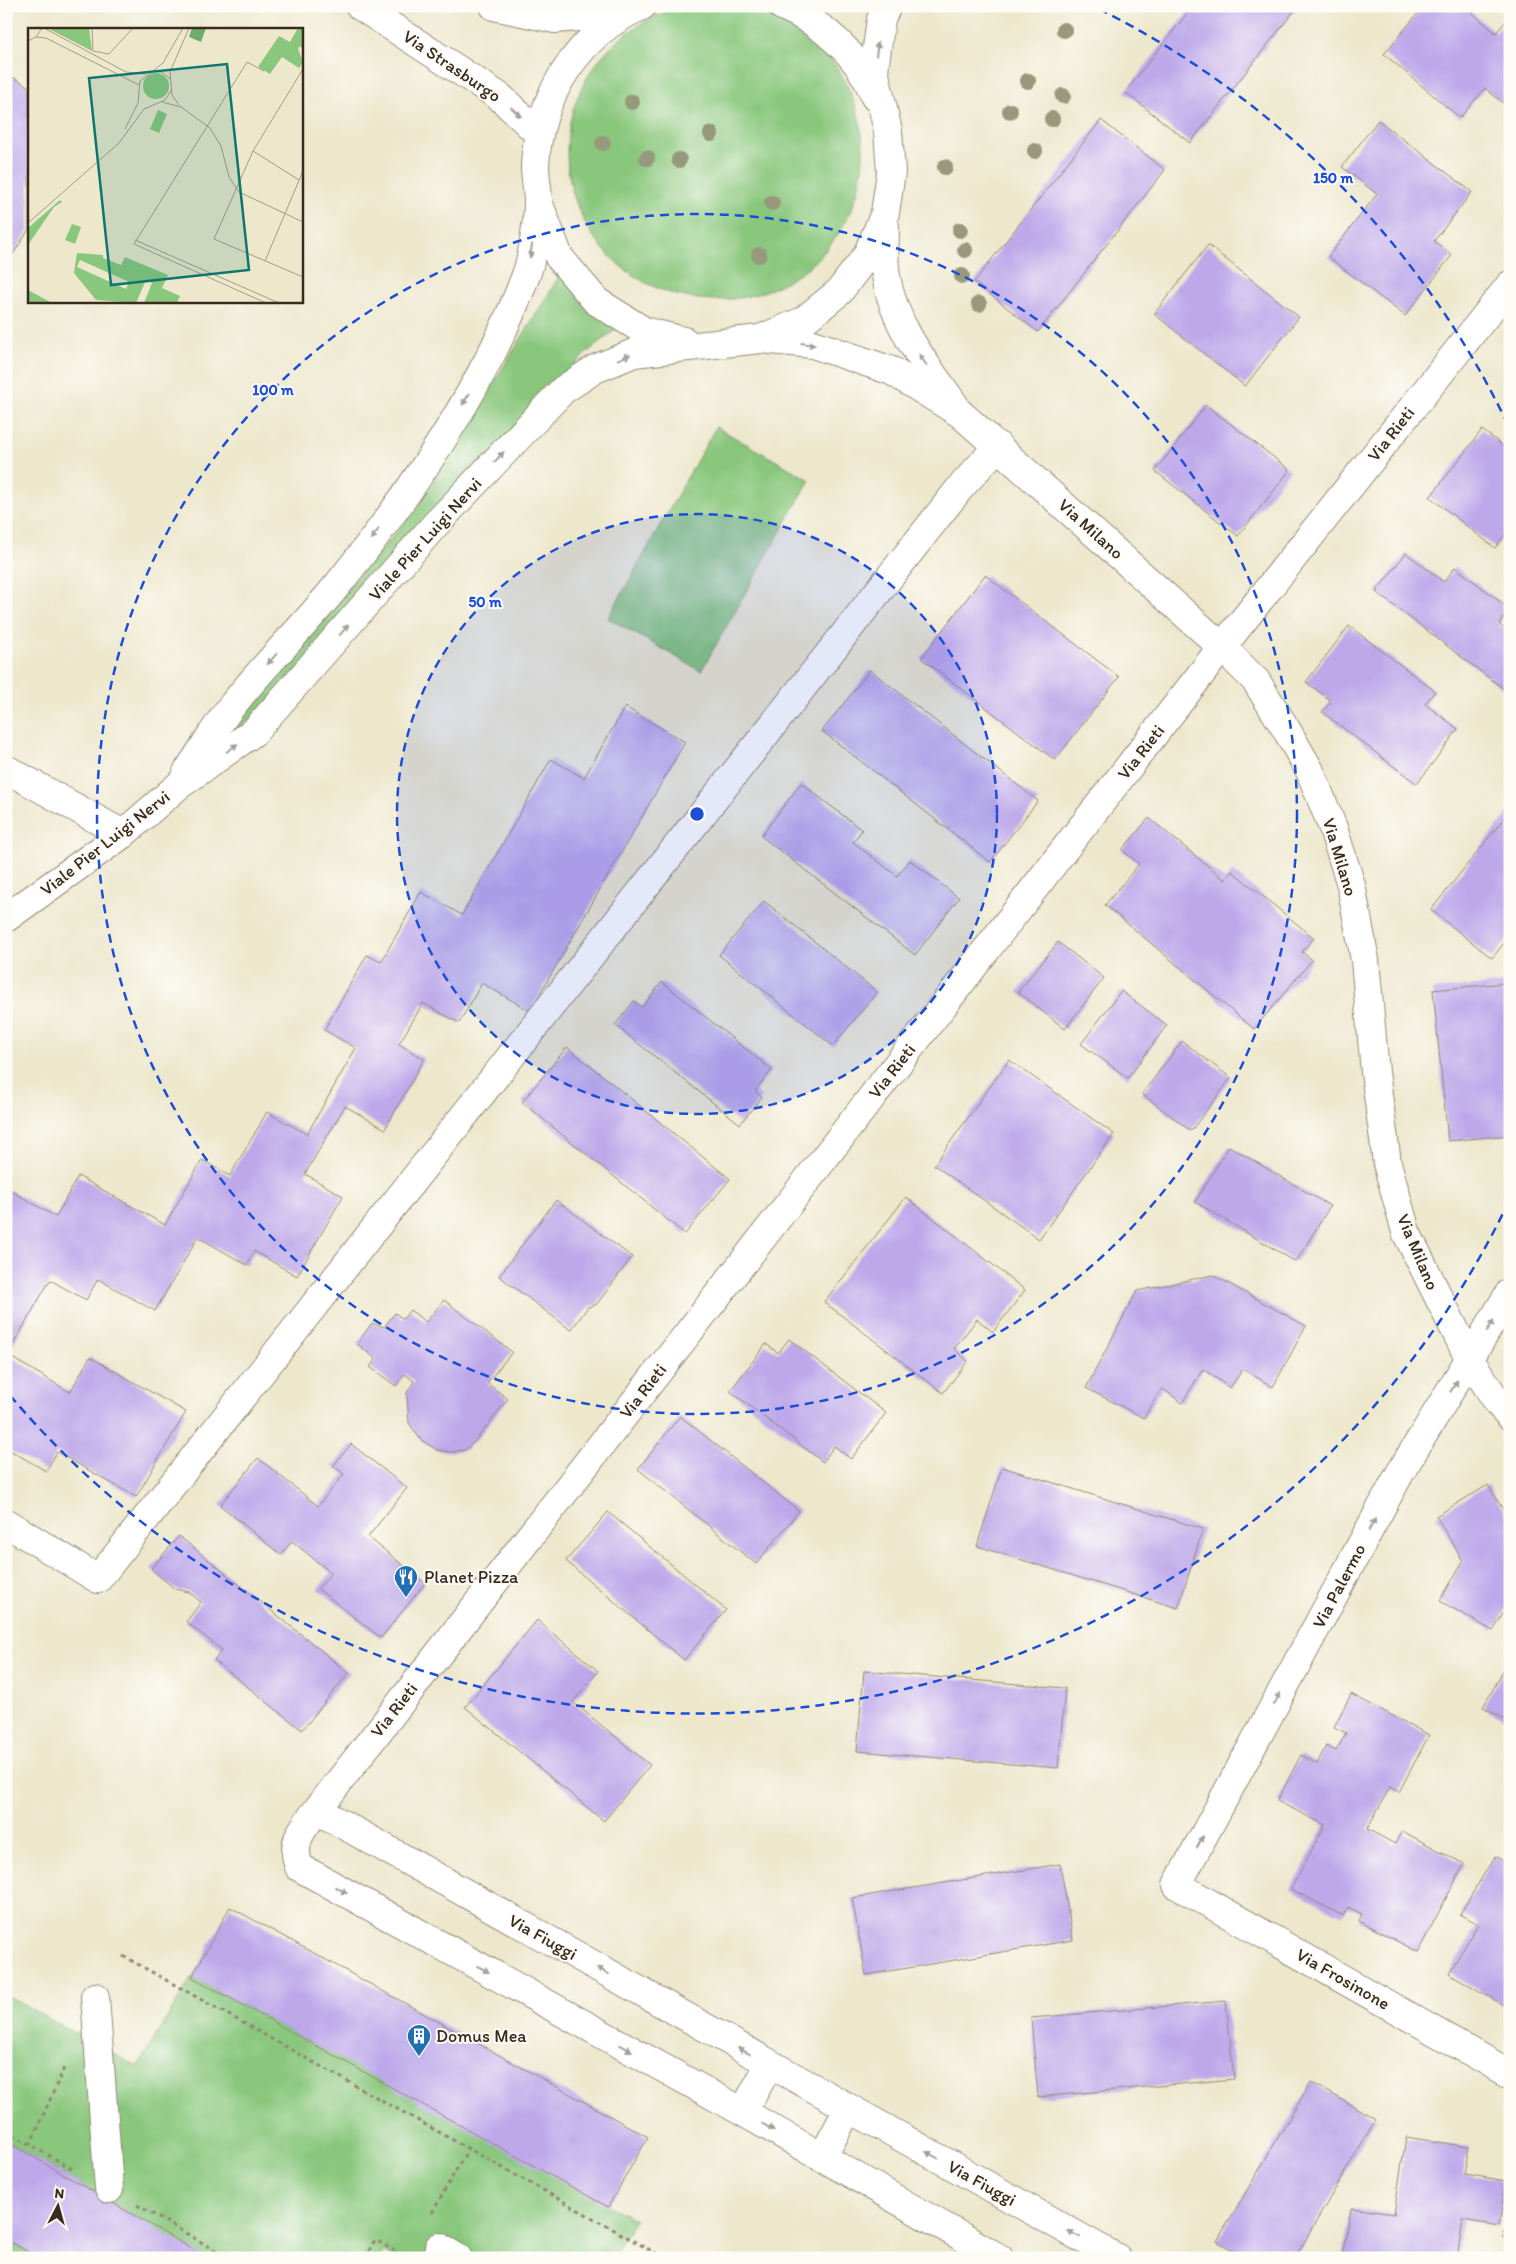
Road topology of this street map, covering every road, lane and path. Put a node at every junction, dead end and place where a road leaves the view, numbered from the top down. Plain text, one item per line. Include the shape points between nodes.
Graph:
1 (360, 6) edge
2 (494, 6) edge
3 (782, 6) edge
4 (887, 6) edge
5 (634, 10) edge
6 (888, 131) junction
7 (538, 133) junction
8 (538, 203) junction
9 (885, 213) junction
10 (1510, 285) edge
11 (760, 339) junction
12 (700, 345) junction
13 (961, 414) junction
14 (998, 446) junction
15 (1222, 647) junction
16 (6, 770) edge
17 (178, 786) junction
18 (123, 834) junction
19 (6, 918) edge
20 (1510, 1292) edge
21 (1470, 1360) junction
22 (1510, 1416) edge
23 (6, 1523) edge
24 (317, 1810) junction
25 (1177, 1885) joint
26 (124, 1956) dead end
27 (96, 1997) dead end
28 (769, 2065) junction
29 (1510, 2074) edge
30 (848, 2109) junction
31 (743, 2112) junction
32 (468, 2149) junction
33 (822, 2158) junction
34 (108, 2189) dead end
35 (430, 2216) dead end
36 (411, 2249) dead end
37 (6, 2252) edge
38 (219, 2252) dead end
39 (661, 2256) dead end
40 (16, 2258) edge
41 (216, 2258) edge
42 (365, 2258) edge
43 (407, 2258) edge
44 (999, 2258) edge
45 (1117, 2258) edge

1 -> 7 street, Via Strasburgo via 500,97
2 - 5 street via 555,19
3 - 6 street, Viale Pier Luigi Nervi via 802,14 841,44 870,85
6 -> 4 street, Viale Pier Luigi Nervi via 874,70 881,20
5 - 7 street, Viale Pier Luigi Nervi via 585,45 555,85
6 - 9 street, Viale Pier Luigi Nervi via 891,172
7 - 8 street, Viale Pier Luigi Nervi via 535,168
8 - 12 street, Viale Pier Luigi Nervi via 559,257 596,301 644,331
8 -> 17 street, Viale Pier Luigi Nervi via 527,272 504,328 475,384 418,474 343,578 230,708
9 - 11 street, Viale Pier Luigi Nervi via 868,255 839,292 803,321
13 -> 9 street, Via Milano via 898,319 886,276
10 - 15 street, Via Rieti
11 - 12 street, Viale Pier Luigi Nervi
11 -> 13 street, Via Milano via 813,344 874,364 892,371
17 -> 12 street, Viale Pier Luigi Nervi via 254,732 434,526 563,390 594,369 634,353
13 - 14 street, Via Milano
14 - 15 street, Via Milano
14 - 23 street via 960,488 98,1579
15 - 21 street, Via Milano via 1256,681 1286,729 1310,771 1333,828 1351,885 1365,960 1387,1163 1406,1232
15 - 24 street, Via Rieti
16 - 18 street
17 - 18 street, Viale Pier Luigi Nervi
18 - 19 street, Viale Pier Luigi Nervi
21 -> 20 street, Via Palermo
21 - 22 street, Via Milano
25 -> 21 street, Via Palermo via 1400,1473
28 -> 24 street, Via Fiuggi
24 -> 31 street, Via Rieti via 300,1832 294,1853 299,1867
25 - 29 street, Via Frosinone
26 - 32 path
27 - 34 street
28 - 30 street, Via Fiuggi
28 - 31 street
30 - 33 street
45 -> 30 street, Via Fiuggi
31 -> 33 street
32 - 35 path
32 - 39 path
33 - 44 street
36 - 43 path
37 - 40 path
38 - 41 path
42 - 43 path via 375,2240

